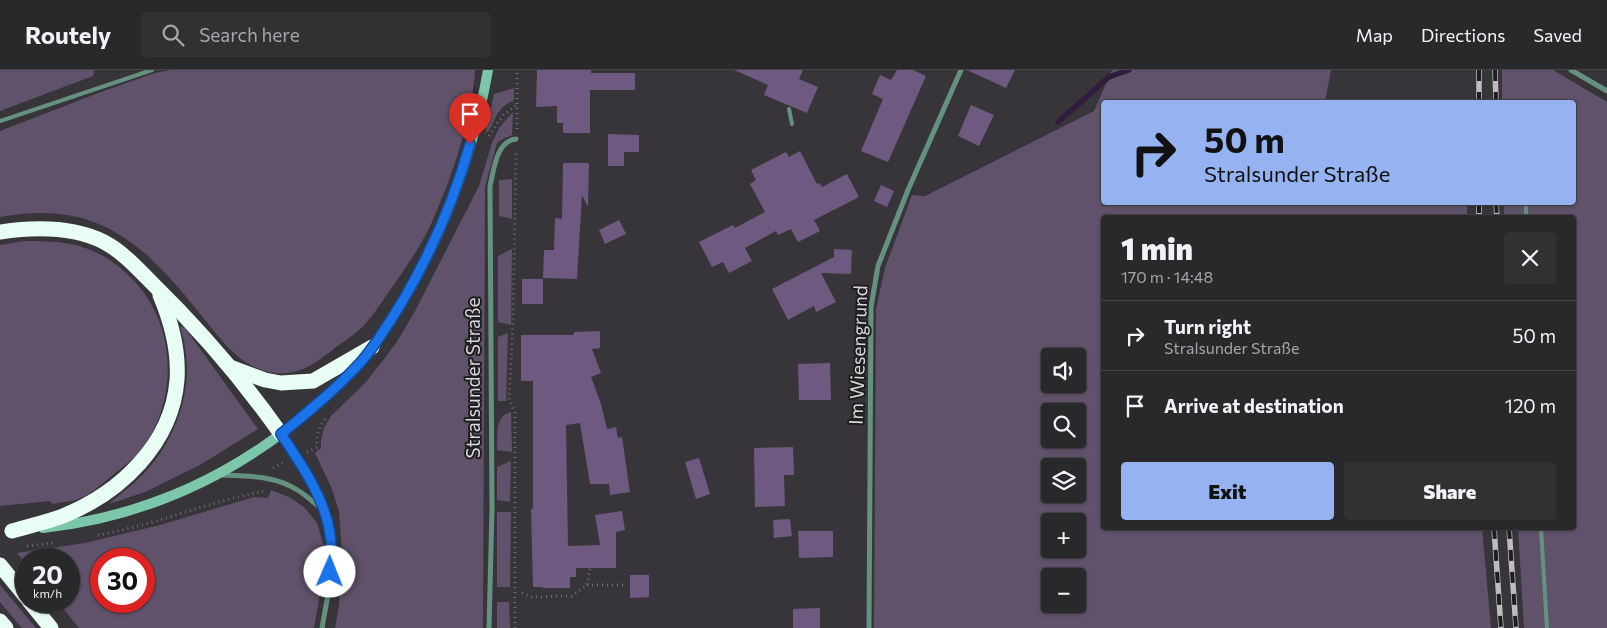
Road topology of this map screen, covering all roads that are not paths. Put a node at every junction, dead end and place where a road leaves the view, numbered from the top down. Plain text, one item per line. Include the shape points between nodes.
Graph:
1 (152, 70) edge
2 (488, 70) edge
3 (961, 70) edge
4 (1571, 70) edge
5 (1607, 92) edge
6 (789, 109) dead end
7 (0, 121) edge
8 (792, 124) dead end
9 (516, 140) road end
10 (0, 232) edge
11 (158, 289) junction
12 (372, 347) junction
13 (228, 366) junction
14 (281, 434) junction
15 (218, 475) junction
16 (324, 511) junction
17 (67, 520) junction
18 (1541, 530) edge
19 (6, 531) edge
20 (0, 565) edge
21 (15, 583) edge
22 (39, 613) edge
23 (0, 620) edge
24 (6, 628) edge
25 (51, 628) edge
26 (322, 628) edge
27 (489, 628) edge
28 (869, 628) edge
29 (1547, 628) edge

1 - 7 lane
2 - 12 street via 481,109 462,171 437,236 414,282
3 - 28 street, Im Wiesengrund via 878,266 871,307
4 - 5 street
6 - 8 lane
9 - 27 street, Stralsunder Straße via 510,140 500,150 490,186 492,508
10 - 11 highway via 23,228 82,233 122,254
11 - 13 highway
11 - 17 highway via 168,314 177,358 174,400 166,425 137,468
12 - 13 highway via 313,381 281,383
12 - 14 street via 337,386
13 - 14 highway
14 - 15 street
14 - 16 street via 309,479
15 - 16 street via 260,477 285,484
15 - 17 street via 186,492 109,518
16 - 26 street via 330,534 331,559
17 - 19 highway
18 - 29 lane
20 - 21 highway
22 - 25 highway
23 - 24 highway

